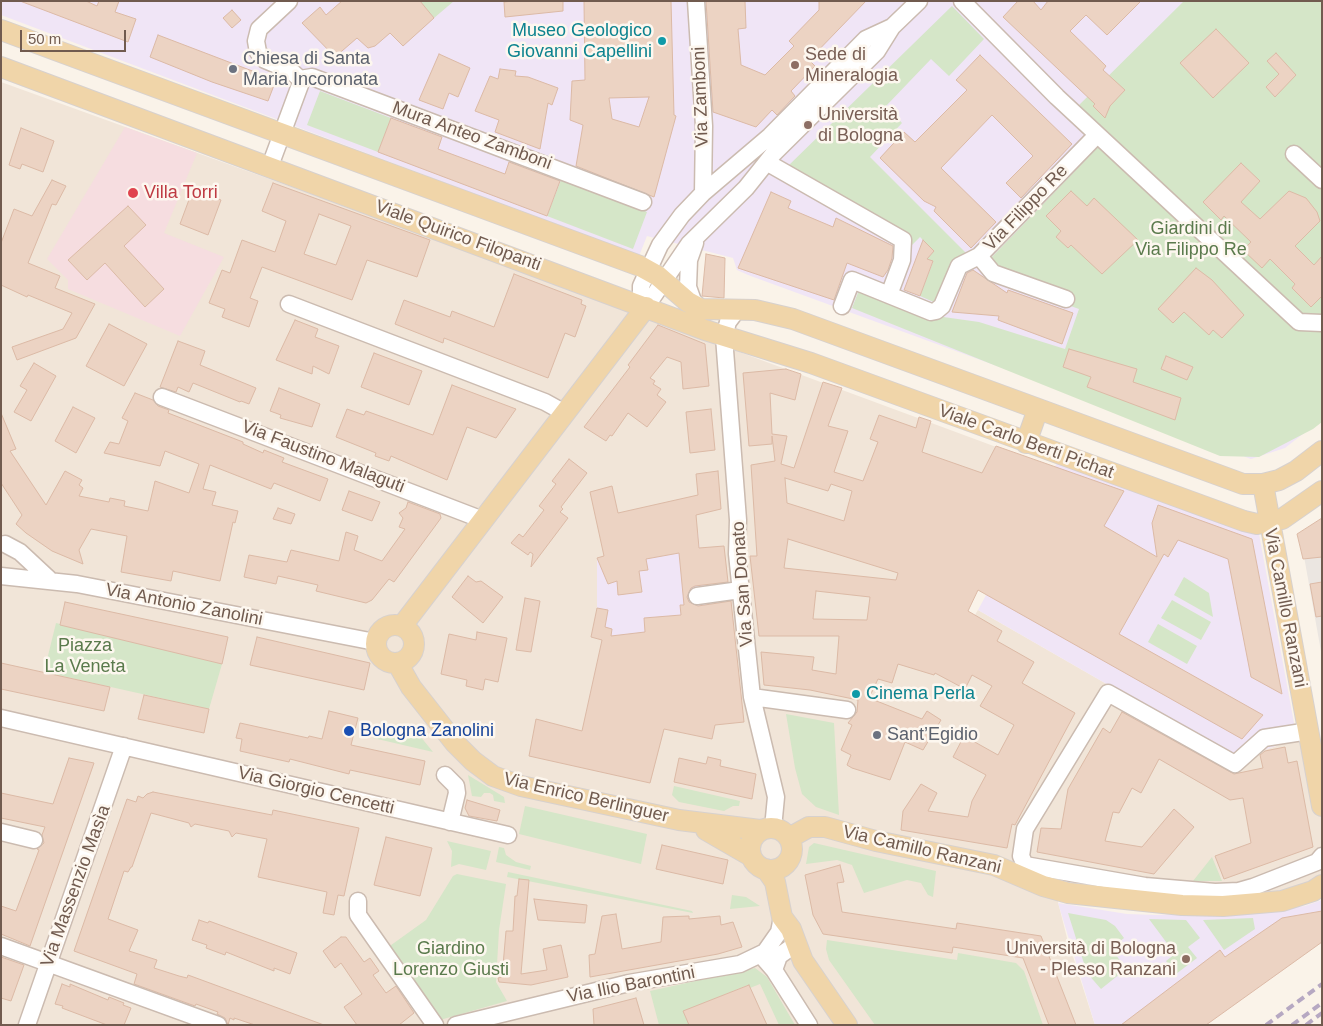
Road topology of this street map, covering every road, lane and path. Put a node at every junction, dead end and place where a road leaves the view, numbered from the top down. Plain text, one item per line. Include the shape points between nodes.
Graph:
1 (289, 1) edge
2 (696, 1) edge
3 (919, 1) edge
4 (962, 1) edge
5 (1, 30) edge
6 (1, 67) edge
7 (300, 79) junction
8 (282, 134) junction
9 (1097, 135) junction
10 (768, 153) junction
11 (1294, 154) dead end
12 (270, 166) junction
13 (1322, 180) edge
14 (703, 193) junction
15 (643, 202) dead end
16 (701, 232) junction
17 (979, 256) junction
18 (656, 275) junction
19 (889, 296) junction
20 (1066, 300) dead end
21 (289, 304) dead end
22 (842, 306) dead end
23 (646, 307) junction
24 (701, 309) junction
25 (737, 310) junction
26 (1322, 323) edge
27 (724, 337) junction
28 (162, 396) dead end
29 (1038, 409) junction
30 (565, 413) junction
31 (1026, 442) junction
32 (1322, 451) edge
33 (1263, 484) junction
34 (1322, 492) edge
35 (483, 520) junction
36 (1269, 523) junction
37 (3, 542) edge
38 (8, 576) edge
39 (49, 579) junction
40 (740, 590) junction
41 (697, 596) dead end
42 (402, 626) junction
43 (375, 642) junction
44 (398, 664) junction
45 (752, 697) junction
46 (847, 710) dead end
47 (1, 718) edge
48 (1309, 731) junction
49 (124, 746) junction
50 (445, 775) dead end
51 (1322, 806) edge
52 (679, 820) junction
53 (450, 822) junction
54 (1, 832) edge
55 (774, 832) junction
56 (508, 835) dead end
57 (34, 840) dead end
58 (1322, 856) edge
59 (788, 859) junction
60 (758, 862) junction
61 (1067, 872) junction
62 (1322, 885) edge
63 (1055, 890) junction
64 (358, 901) dead end
65 (790, 930) junction
66 (1, 946) edge
67 (761, 955) junction
68 (48, 963) junction
69 (774, 970) junction
70 (27, 1025) edge
71 (218, 1025) edge
72 (435, 1025) edge
73 (456, 1025) edge
74 (809, 1025) edge
75 (847, 1025) edge

1 - 7 street via 259,28 256,41 258,52 265,60 291,70
2 - 14 street, Via Zamboni via 704,126
3 - 10 street via 892,27 877,51
4 - 9 street
5 - 8 main road, Viale Quirico Filopanti
6 - 12 main road, Viale Quirico Filopanti
7 - 8 street
7 - 15 street, Mura Anteo Zamboni via 312,77
8 - 12 street
8 - 18 main road, Viale Quirico Filopanti
9 - 17 street, Via Filippo Re
9 - 26 street via 1299,322
10 - 14 street via 720,179
10 - 16 street
10 - 19 street via 903,240 902,260
11 - 13 street
12 - 23 main road, Viale Quirico Filopanti
14 - 18 street via 668,232
16 - 18 street
16 - 24 street via 689,260 688,278 693,301
17 - 19 street, Via Filippo Re via 959,266 942,306 936,311
17 - 20 street via 993,273
18 - 23 street via 640,293
18 - 24 main road via 680,297
19 - 22 street, Via Filippo Re via 852,280
21 - 30 street via 546,402
23 - 27 main road, Viale Quirico Filopanti
23 - 30 main road
24 - 25 main road, Viale Carlo Berti Pichat
25 - 27 street via 728,322
25 - 29 main road, Viale Carlo Berti Pichat via 768,312 793,320
27 - 31 main road, Viale Carlo Berti Pichat via 811,363
27 - 40 street, Via San Donato
28 - 35 street, Via Faustino Malaguti
29 - 31 main road
29 - 33 main road, Viale Carlo Berti Pichat via 1243,484
30 - 35 main road
31 - 36 main road, Viale Carlo Berti Pichat via 1244,521
32 - 33 main road, Viale Carlo Berti Pichat via 1296,471
33 - 36 main road, Via Camillo Ranzani
34 - 36 main road, Viale Carlo Berti Pichat via 1282,519
35 - 42 main road
36 - 48 main road, Via Camillo Ranzani
37 - 38 street via 11,556
37 - 39 street via 20,552
38 - 39 street, Via Antonio Zanolini
39 - 43 street, Via Antonio Zanolini
40 - 41 street
40 - 45 street, Via San Donato
42 - 43 main road via 385,627
42 - 44 main road via 412,634 414,646 409,658
43 - 44 main road via 380,657
44 - 52 main road, Via Enrico Berlinguer via 411,687 456,743 493,776 521,786
45 - 46 street
45 - 55 street, Via San Donato via 776,797
47 - 49 street, Via Giorgio Cencetti
48 - 51 main road, Via Camillo Ranzani
48 - 61 street, Via Camillo Ranzani via 1264,738 1235,764 1108,693 1025,829 1022,863
49 - 53 street, Via Giorgio Cencetti
49 - 68 street, Via Massenzio Masìa
50 - 53 street via 456,786
52 - 55 main road, Via Enrico Berlinguer
52 - 60 main road, Via Enrico Berlinguer via 720,837
53 - 56 street, Via Giorgio Cencetti
54 - 57 street
55 - 59 main road via 792,849
55 - 60 main road via 754,836 750,844
55 - 63 main road, Via Camillo Ranzani via 809,827 831,828 994,866
58 - 61 street, Via Camillo Ranzani via 1317,862 1275,880 1228,892 1145,886
59 - 60 main road via 781,867
59 - 65 main road
60 - 65 main road via 775,882
61 - 63 street
62 - 63 main road, Via Camillo Ranzani via 1282,901 1223,906 1140,902
64 - 72 street via 358,915
65 - 67 street via 779,932
65 - 69 street
65 - 75 main road via 803,961
66 - 68 street
67 - 69 street
67 - 73 street, Via Ilio Barontini via 730,966 629,983
68 - 70 street, Via Massenzio Masìa
68 - 71 street
69 - 74 street

